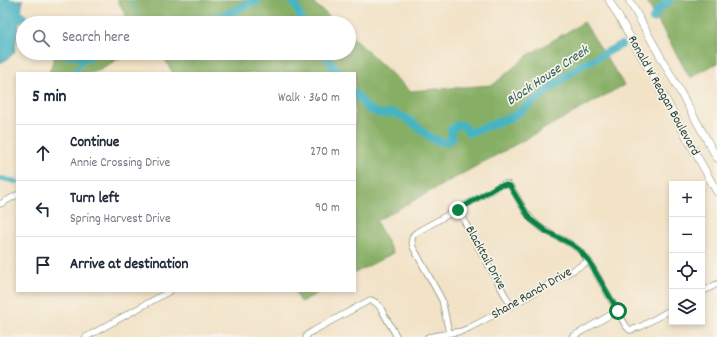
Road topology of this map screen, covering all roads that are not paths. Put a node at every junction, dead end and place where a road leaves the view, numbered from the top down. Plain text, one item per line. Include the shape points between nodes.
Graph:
1 (609, 0) edge
2 (629, 0) edge
3 (717, 158) edge
4 (717, 192) edge
5 (16, 196) edge
6 (0, 204) edge
7 (458, 210) junction
8 (589, 261) junction
9 (717, 284) edge
10 (705, 290) edge
11 (168, 292) edge
12 (511, 306) junction
13 (618, 311) junction
14 (669, 311) edge
15 (449, 333) junction
16 (86, 337) edge
17 (306, 337) edge
18 (397, 337) edge
19 (428, 337) edge
20 (572, 337) edge

1 - 4 main road, Ronald W Reagan Boulevard
2 - 3 main road, Ronald W Reagan Boulevard
5 - 6 street
7 - 8 street via 498,186 507,184 530,219 547,232 571,244
7 - 12 street, Blacktail Drive
7 - 15 street via 417,232 411,238 442,300
8 - 12 street, Shane Ranch Drive
8 - 13 street
9 - 10 street
11 - 16 street
12 - 15 street, Shane Ranch Drive via 469,328
13 - 14 street via 630,330
13 - 20 street
15 - 19 street, Shane Ranch Drive
17 - 18 street via 370,300 380,307

